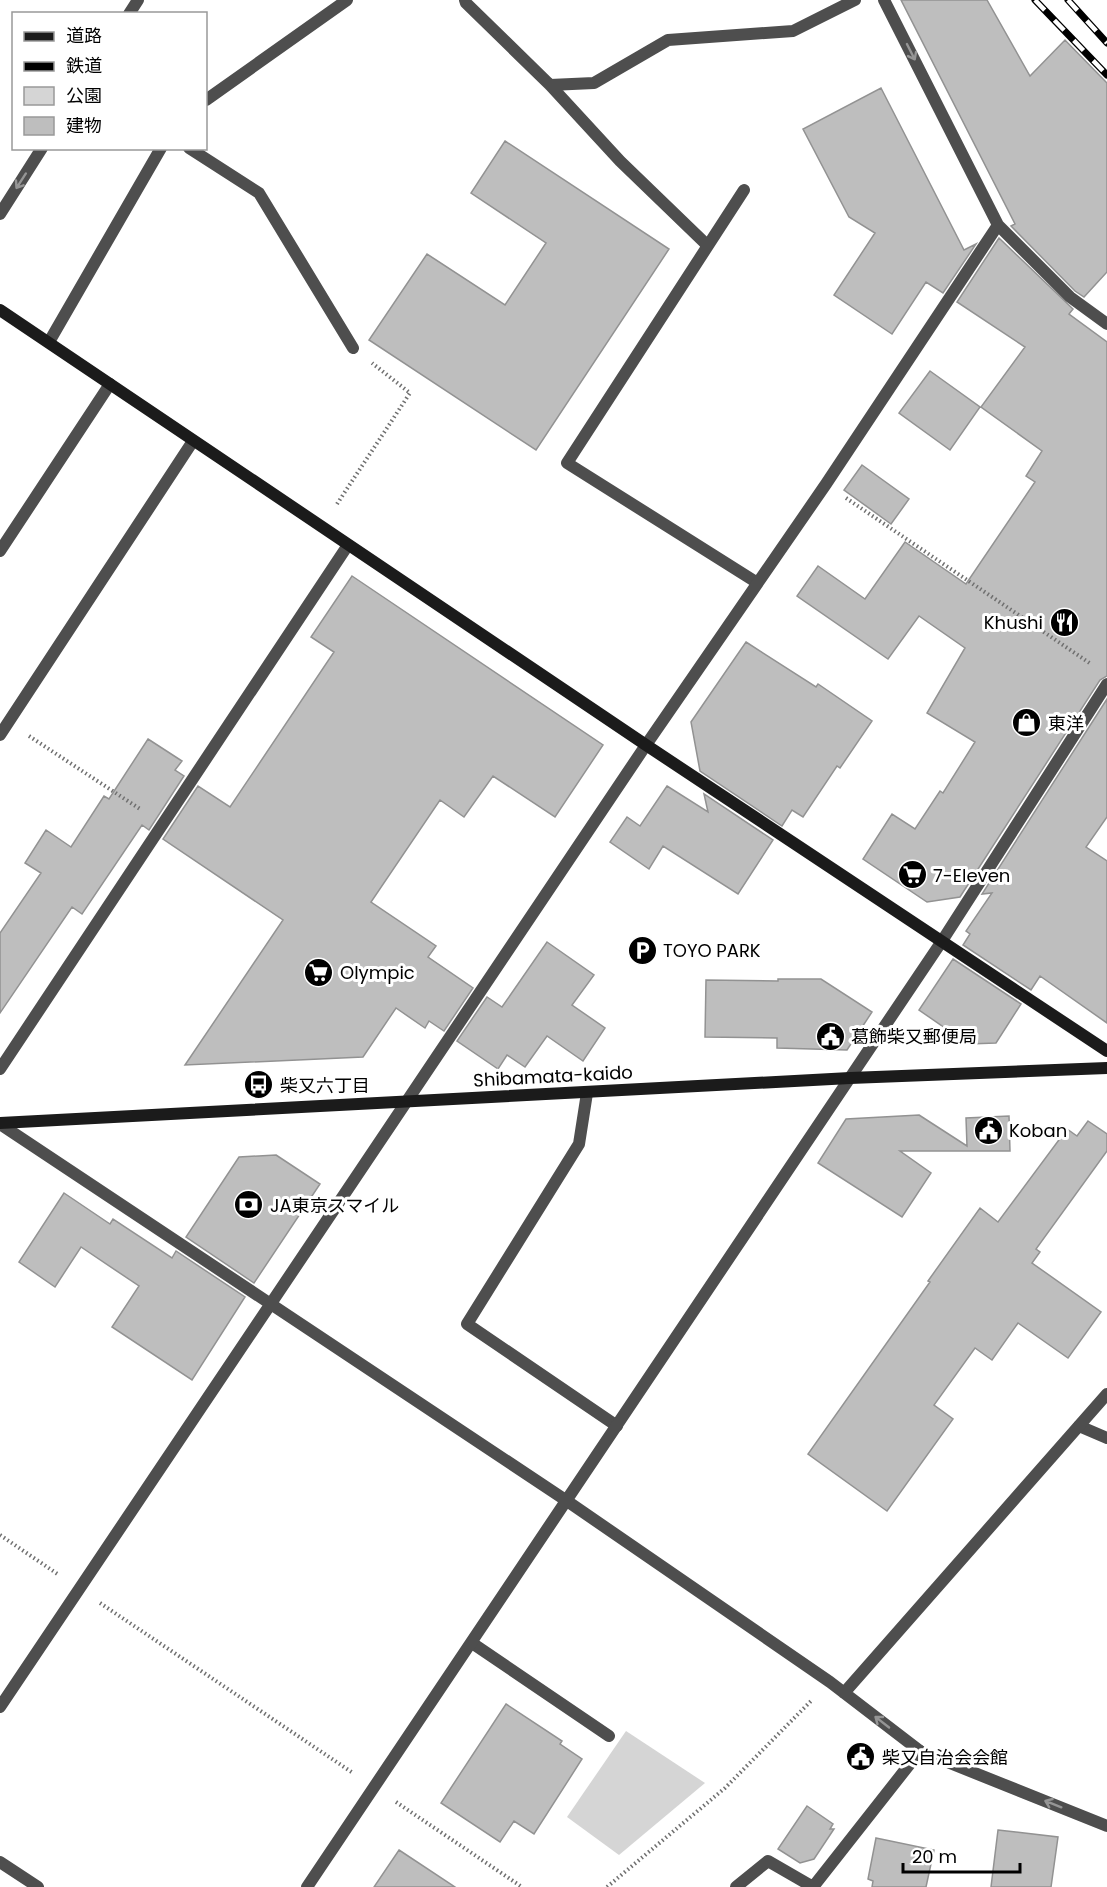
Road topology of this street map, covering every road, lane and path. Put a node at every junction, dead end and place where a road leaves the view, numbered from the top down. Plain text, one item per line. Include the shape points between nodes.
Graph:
1 (347, 0) edge
2 (465, 0) edge
3 (855, 0) edge
4 (884, 0) edge
5 (550, 85) junction
6 (207, 99) edge
7 (41, 150) edge
8 (160, 150) edge
9 (192, 150) edge
10 (744, 190) dead end
11 (0, 214) edge
12 (998, 225) junction
13 (707, 245) junction
14 (0, 310) edge
15 (1107, 324) edge
16 (49, 342) junction
17 (353, 348) joint
18 (110, 384) junction
19 (193, 441) junction
20 (826, 484) junction
21 (322, 527) junction
22 (348, 545) junction
23 (0, 550) edge
24 (756, 582) junction
25 (1097, 668) dead end
26 (1107, 684) edge
27 (8, 723) junction
28 (0, 735) edge
29 (645, 745) junction
30 (162, 824) junction
31 (942, 941) junction
32 (1107, 1051) edge
33 (1107, 1068) edge
34 (0, 1069) edge
35 (850, 1078) junction
36 (587, 1093) junction
37 (406, 1101) junction
38 (0, 1124) edge
39 (271, 1304) junction
40 (1107, 1394) edge
41 (617, 1426) junction
42 (1079, 1426) junction
43 (1107, 1438) edge
44 (567, 1501) junction
45 (0, 1535) edge
46 (80, 1589) junction
47 (472, 1643) junction
48 (830, 1682) junction
49 (844, 1693) junction
50 (0, 1707) edge
51 (609, 1736) dead end
52 (920, 1751) junction
53 (375, 1788) junction
54 (1107, 1826) edge
55 (0, 1862) edge
56 (38, 1887) edge
57 (306, 1887) edge
58 (522, 1887) edge
59 (608, 1887) edge
60 (736, 1887) edge

1 - 6 street
2 - 5 street
3 - 5 street via 792,31 668,40 594,82
4 -> 12 street
5 - 13 street via 620,161
7 -> 11 street
8 - 16 street
9 - 17 street via 259,193
10 - 13 street
12 - 15 street via 1070,297
12 - 20 street
13 - 24 street via 567,463
14 - 16 street
16 - 18 street
17 - 21 path via 410,393
18 - 19 street
18 - 23 street
19 - 21 street
19 - 27 street
20 - 24 street
20 - 25 path
21 - 22 street
22 - 29 street
22 - 30 street
24 - 29 street
26 - 31 street
27 - 28 street
27 - 30 path
29 - 31 street
29 - 37 street
30 - 34 street
31 - 32 street
31 - 35 street
33 - 35 street, Shibamata-kaido
35 - 36 street, Shibamata-kaido
35 - 41 street
36 - 37 street, Shibamata-kaido
36 - 41 street via 579,1144 467,1324
37 - 38 street, Shibamata-kaido
37 - 39 street
38 - 39 street
39 - 44 street
39 - 46 street
40 - 42 street
41 - 44 street
42 - 43 street
42 - 49 street
44 - 47 street
44 - 48 street
45 - 46 path
46 - 50 street
46 - 53 path
47 - 51 street
47 - 53 street
48 - 49 street
48 - 59 path via 725,1788
52 -> 49 street
54 -> 52 street
52 - 60 street via 813,1887 768,1862
53 - 57 street
53 - 58 path
55 - 56 street

